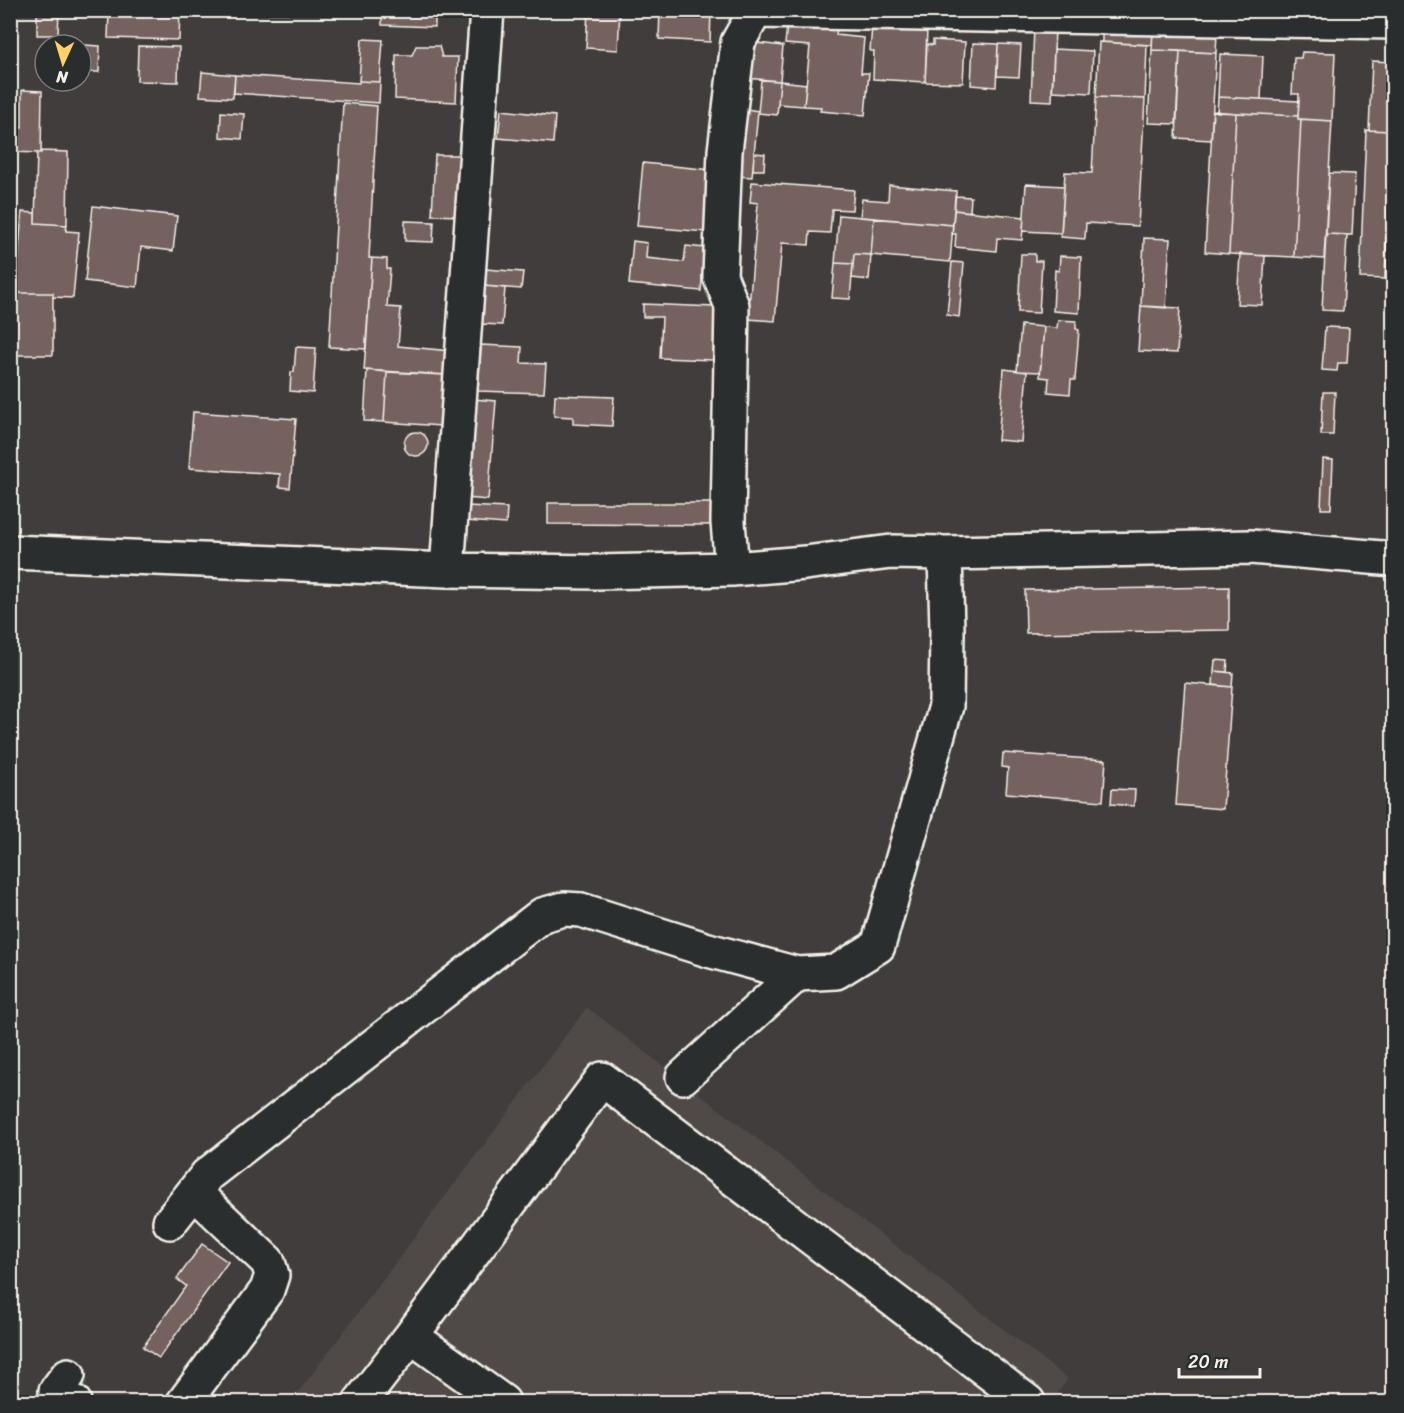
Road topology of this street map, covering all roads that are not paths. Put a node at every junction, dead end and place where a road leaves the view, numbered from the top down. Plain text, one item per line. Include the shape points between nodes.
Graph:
1 (487, 10) edge
2 (756, 11) edge
3 (1394, 22) edge
4 (10, 552) edge
5 (945, 553) junction
6 (1394, 559) edge
7 (732, 569) junction
8 (447, 570) junction
9 (797, 974) junction
10 (683, 1077) dead end
11 (194, 1192) junction
12 (170, 1222) dead end
13 (411, 1336) junction
14 (184, 1402) edge
15 (360, 1402) edge
16 (502, 1402) edge
17 (1028, 1402) edge

1 - 8 street
2 - 3 street
2 - 7 street via 738,42 725,151 720,276 732,306 728,522
4 - 8 street
5 - 6 street via 1251,547
5 - 7 street via 891,552
5 - 9 street via 946,706 878,946 836,972
7 - 8 street
9 - 10 street
9 - 11 street via 581,910 564,909 542,915 207,1174
11 - 12 street
11 - 14 street via 268,1262 272,1275 267,1290
13 - 15 street
13 - 16 street
13 - 17 street via 602,1079

